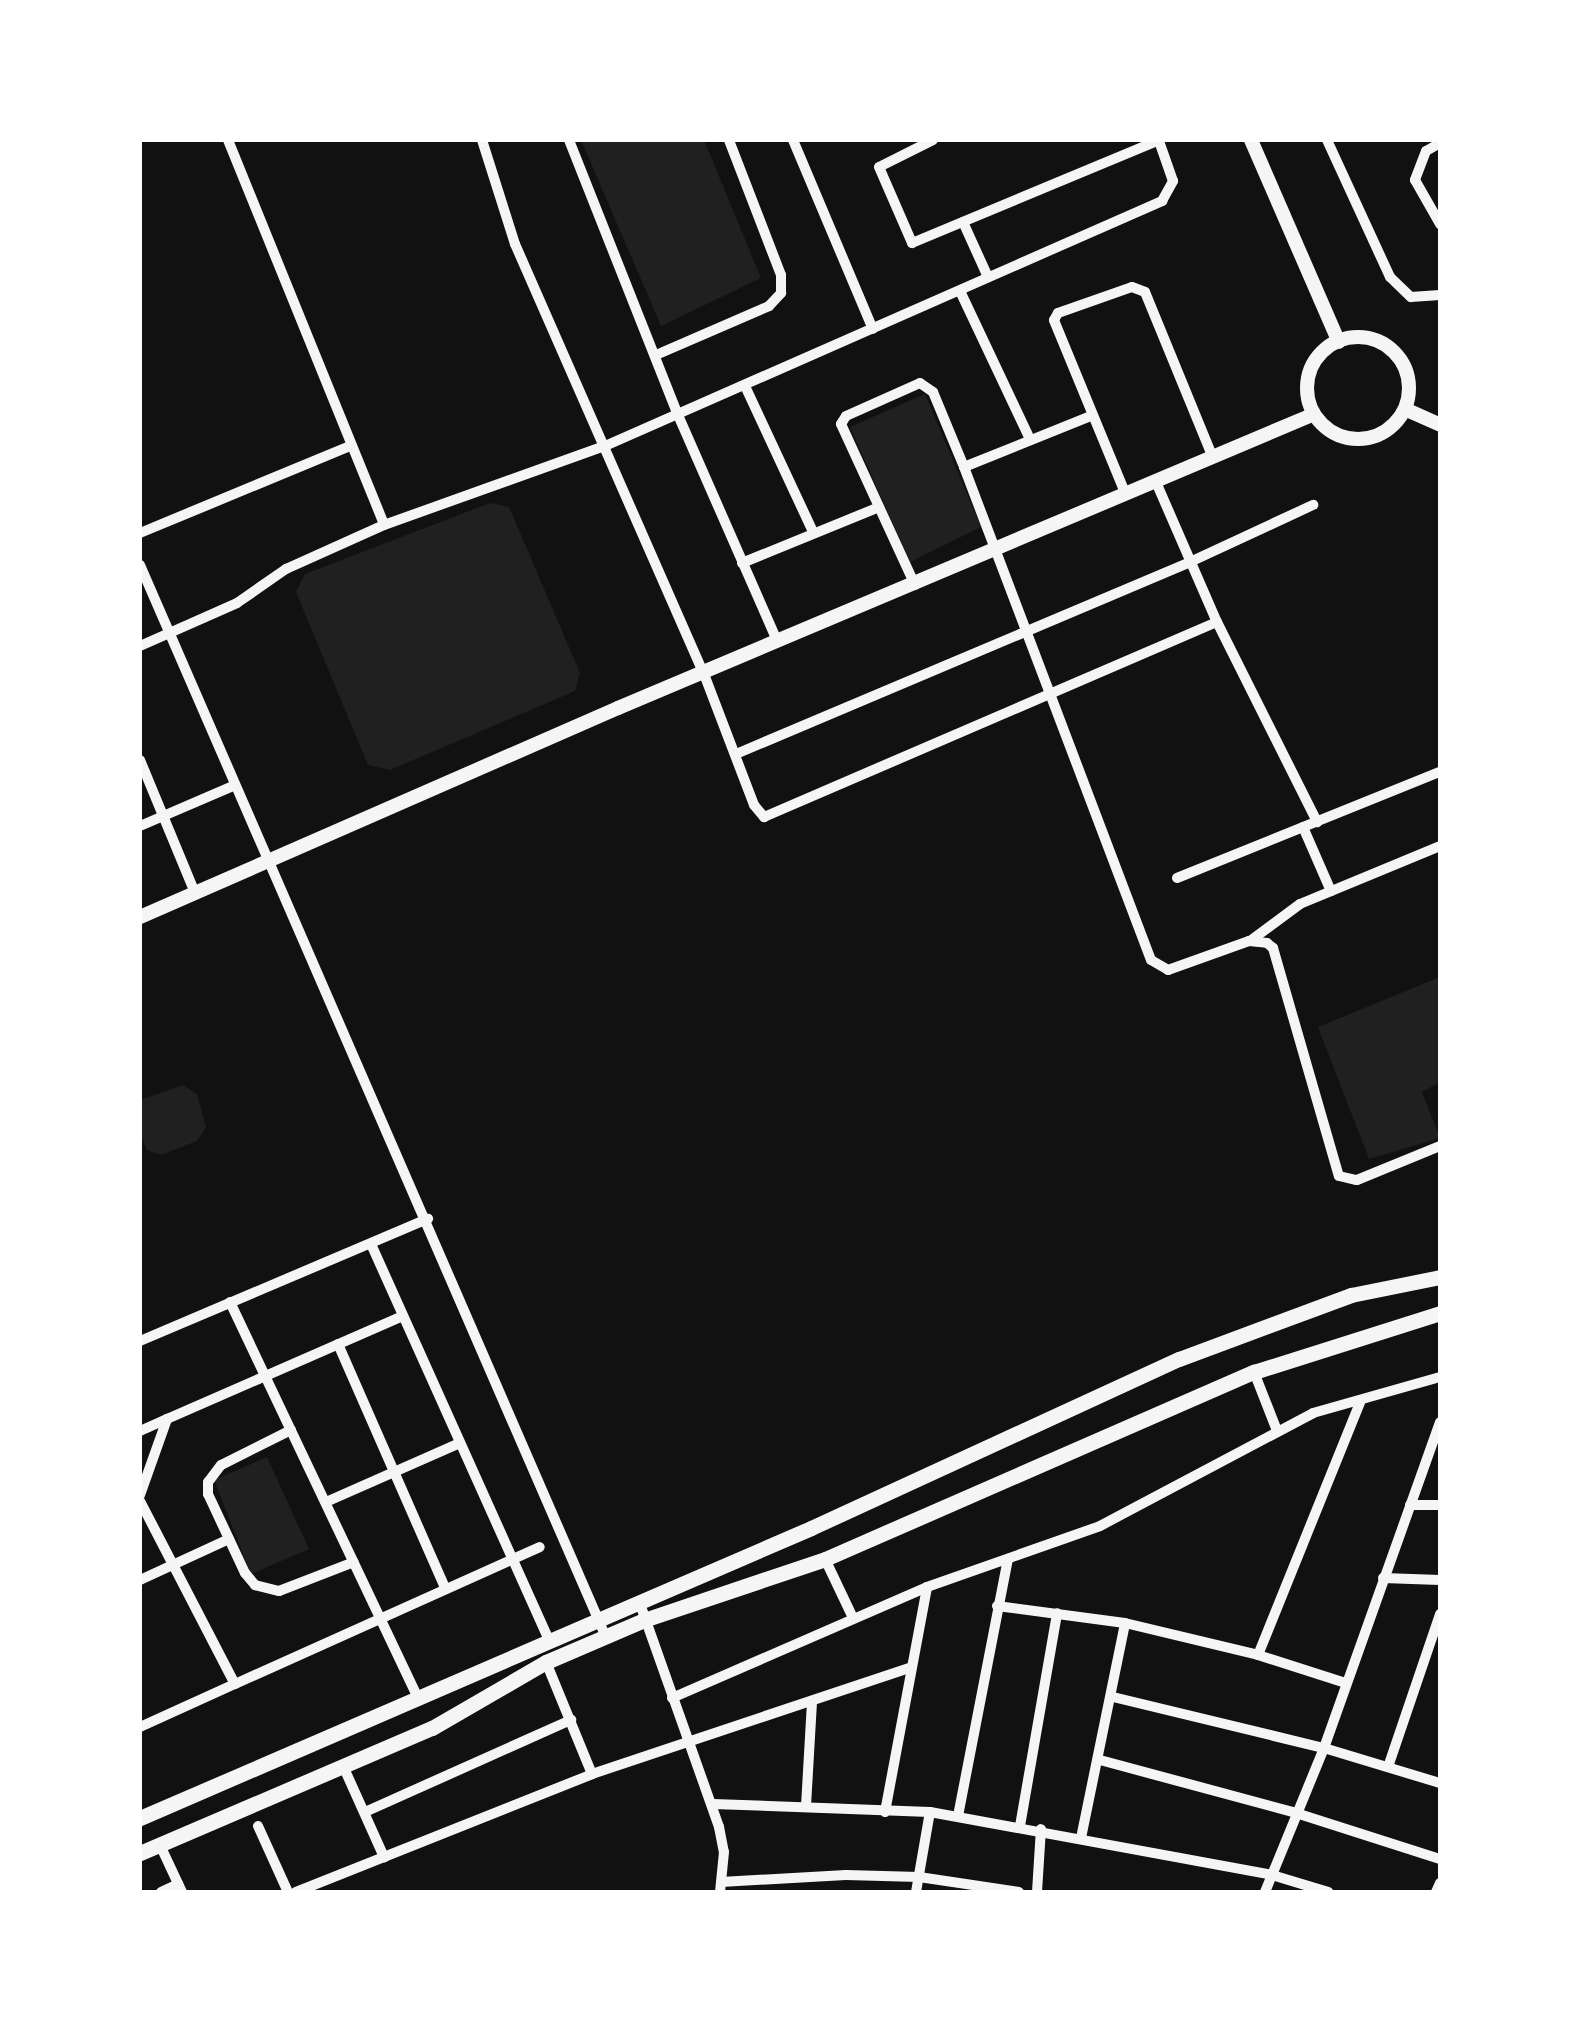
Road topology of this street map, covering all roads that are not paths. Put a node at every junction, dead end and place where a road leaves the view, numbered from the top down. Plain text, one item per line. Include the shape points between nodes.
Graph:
1 (228, 140) edge
2 (482, 140) edge
3 (569, 140) edge
4 (729, 140) edge
5 (793, 140) edge
6 (933, 140) edge
7 (1160, 140) edge
8 (1250, 140) edge
9 (1326, 140) edge
10 (1440, 143) edge
11 (963, 222) junction
12 (1440, 224) edge
13 (988, 277) junction
14 (960, 291) junction
15 (1440, 295) edge
16 (874, 328) junction
17 (1338, 342) junction
18 (656, 355) junction
19 (745, 386) junction
20 (1406, 410) junction
21 (678, 414) junction
22 (1312, 415) junction
23 (1092, 416) junction
24 (1440, 425) edge
25 (1030, 439) junction
26 (350, 446) junction
27 (605, 446) junction
28 (1213, 458) junction
29 (964, 467) junction
30 (1156, 482) junction
31 (1126, 495) junction
32 (1313, 506) dead end
33 (879, 507) junction
34 (384, 525) junction
35 (813, 532) junction
36 (140, 533) edge
37 (996, 550) junction
38 (1190, 562) junction
39 (742, 563) junction
40 (140, 564) edge
41 (915, 586) junction
42 (1217, 622) junction
43 (1028, 631) junction
44 (171, 632) junction
45 (777, 642) junction
46 (140, 646) edge
47 (704, 674) junction
48 (1051, 691) junction
49 (736, 754) junction
50 (140, 760) edge
51 (1440, 772) edge
52 (233, 786) junction
53 (164, 816) junction
54 (1317, 822) junction
55 (140, 826) edge
56 (1303, 828) junction
57 (1440, 846) edge
58 (268, 861) junction
59 (1177, 878) dead end
60 (1331, 891) junction
61 (195, 892) junction
62 (140, 917) edge
63 (1250, 941) junction
64 (1440, 1146) edge
65 (428, 1219) junction
66 (370, 1244) junction
67 (1440, 1277) edge
68 (230, 1302) junction
69 (1440, 1313) edge
70 (403, 1316) junction
71 (140, 1341) edge
72 (338, 1344) junction
73 (1254, 1372) junction
74 (265, 1377) junction
75 (1440, 1377) edge
76 (1361, 1400) junction
77 (168, 1420) junction
78 (1440, 1422) edge
79 (1276, 1428) junction
80 (291, 1430) junction
81 (140, 1431) edge
82 (1436, 1442) edge
83 (460, 1443) junction
84 (394, 1472) junction
85 (140, 1498) edge
86 (326, 1502) junction
87 (1410, 1505) junction
88 (1440, 1506) edge
89 (229, 1539) junction
90 (540, 1547) dead end
91 (512, 1559) junction
92 (825, 1559) junction
93 (1008, 1559) junction
94 (354, 1562) junction
95 (173, 1566) junction
96 (1384, 1578) junction
97 (140, 1580) edge
98 (1440, 1580) edge
99 (927, 1587) junction
100 (445, 1588) junction
101 (638, 1601) junction
102 (997, 1606) junction
103 (1057, 1612) junction
104 (1440, 1614) edge
105 (380, 1617) junction
106 (599, 1618) junction
107 (853, 1618) junction
108 (644, 1620) junction
109 (1125, 1622) junction
110 (606, 1637) junction
111 (549, 1640) junction
112 (1258, 1655) junction
113 (546, 1662) junction
114 (911, 1667) junction
115 (1346, 1683) junction
116 (235, 1684) junction
117 (417, 1696) junction
118 (1112, 1697) junction
119 (672, 1698) junction
120 (812, 1700) junction
121 (571, 1720) junction
122 (140, 1727) edge
123 (688, 1743) junction
124 (1324, 1748) junction
125 (1100, 1760) junction
126 (1388, 1767) junction
127 (344, 1768) junction
128 (592, 1774) junction
129 (1440, 1783) edge
130 (712, 1804) junction
131 (806, 1806) junction
132 (364, 1812) junction
133 (885, 1812) junction
134 (930, 1812) junction
135 (1296, 1813) junction
136 (958, 1816) junction
137 (140, 1818) edge
138 (258, 1826) dead end
139 (1020, 1826) junction
140 (1041, 1830) junction
141 (1081, 1838) junction
142 (160, 1845) junction
143 (140, 1853) edge
144 (384, 1857) junction
145 (1440, 1860) edge
146 (1272, 1875) junction
147 (919, 1877) junction
148 (1440, 1883) edge
149 (720, 1887) edge
150 (180, 1888) edge
151 (161, 1892) edge
152 (288, 1892) edge
153 (296, 1892) edge
154 (916, 1892) edge
155 (1019, 1892) edge
156 (1037, 1892) edge
157 (1265, 1892) edge
158 (1328, 1892) edge
159 (1436, 1892) edge

1 - 26 street
2 - 27 street via 515,244
3 - 18 street
4 - 18 street via 781,275 781,293 769,306
5 - 16 street
6 - 11 street via 882,162 880,176 910,242
7 - 11 street
7 - 13 street via 1173,182 1162,201
8 - 17 street
9 - 15 street via 1390,277 1411,296
10 - 12 street via 1426,151 1415,180
11 - 13 street
13 - 14 street
14 - 16 street
14 - 25 street
16 - 19 street
17 - 20 street via 1374,340 1396,354 1409,378
17 - 22 street via 1309,370 1305,386
18 - 21 street
19 - 21 street
19 - 35 street
20 - 22 street via 1390,428 1360,439 1337,436
20 - 24 street
21 - 27 street
21 - 39 street
22 - 28 street
23 - 25 street
23 - 28 street via 1054,318 1139,288 1150,298
23 - 31 street
25 - 29 street
26 - 34 street
26 - 36 street
27 - 34 street
27 - 47 street
28 - 30 street
29 - 33 street via 928,386 913,384 846,416 842,424
29 - 37 street
30 - 31 street
30 - 38 street
31 - 37 street
32 - 38 street
33 - 35 street
33 - 41 street
34 - 44 street
35 - 39 street
37 - 41 street
37 - 43 street
38 - 42 street
38 - 43 street
39 - 45 street
40 - 44 street
41 - 45 street
42 - 48 street
42 - 54 street
43 - 48 street
43 - 49 street
44 - 46 street
44 - 52 street
45 - 47 street
47 - 49 street
47 - 58 street
48 - 49 street via 773,816 757,811
48 - 63 street via 1156,967 1175,968
50 - 53 street
51 - 54 street
52 - 53 street
52 - 58 street
53 - 55 street
53 - 61 street
54 - 56 street
56 - 59 street
56 - 60 street
57 - 60 street
58 - 61 street
58 - 65 street
60 - 63 street via 1286,911
61 - 62 street
63 - 64 street via 1267,943 1277,956 1339,1176 1357,1180
65 - 66 street
65 - 106 street
66 - 68 street
66 - 70 street
67 - 101 main road via 1351,1295 1180,1359
68 - 71 street
68 - 74 street
69 - 73 main road
70 - 72 street
70 - 83 street
72 - 74 street
72 - 84 street
73 - 79 street
73 - 92 main road
74 - 77 street
74 - 80 street
75 - 76 street
76 - 79 street
76 - 112 street
77 - 81 street
77 - 85 street
78 - 82 street
79 - 93 street via 1128,1513
80 - 86 street
80 - 89 street via 212,1472 208,1494
82 - 87 street
83 - 84 street
83 - 91 street
84 - 86 street
84 - 100 street
85 - 95 street
86 - 94 street
87 - 88 street
87 - 96 street
89 - 94 street via 245,1573 268,1591
89 - 95 street
90 - 91 street
91 - 100 street
91 - 111 street
92 - 107 street
92 - 108 main road
93 - 99 street
93 - 102 street
94 - 105 street
95 - 97 street
95 - 116 street
96 - 98 street
96 - 115 street
99 - 107 street
99 - 114 street
100 - 105 street
101 - 106 main road
101 - 108 street
102 - 103 street
102 - 136 street
103 - 109 street
103 - 139 street
104 - 126 street
105 - 116 street
105 - 117 street
106 - 110 street
106 - 111 main road
107 - 119 street
108 - 110 main road
108 - 119 street
109 - 112 street
109 - 118 street
110 - 113 main road
111 - 117 main road
112 - 115 street
113 - 121 street
113 - 127 main road via 432,1728
114 - 120 street
114 - 133 street
115 - 124 street
116 - 122 street
117 - 137 main road
118 - 124 street
118 - 125 street
119 - 123 street
120 - 123 street
120 - 131 street
121 - 128 street
121 - 132 street
123 - 128 street
123 - 130 street
124 - 126 street
124 - 135 street
125 - 135 street
125 - 141 street
126 - 129 street
127 - 132 street
127 - 142 main road
128 - 144 street
130 - 131 street
130 - 149 street via 724,1852
131 - 133 street
132 - 144 street
133 - 134 street
134 - 136 street
134 - 147 street
135 - 145 street
135 - 146 street
136 - 139 street
138 - 152 street
139 - 140 street
140 - 141 street
140 - 156 street
141 - 146 street
142 - 143 main road
142 - 150 street
144 - 153 street
146 - 157 street
146 - 158 street
147 - 149 street via 846,1875
147 - 154 street
147 - 155 street
148 - 159 street
150 - 151 street

